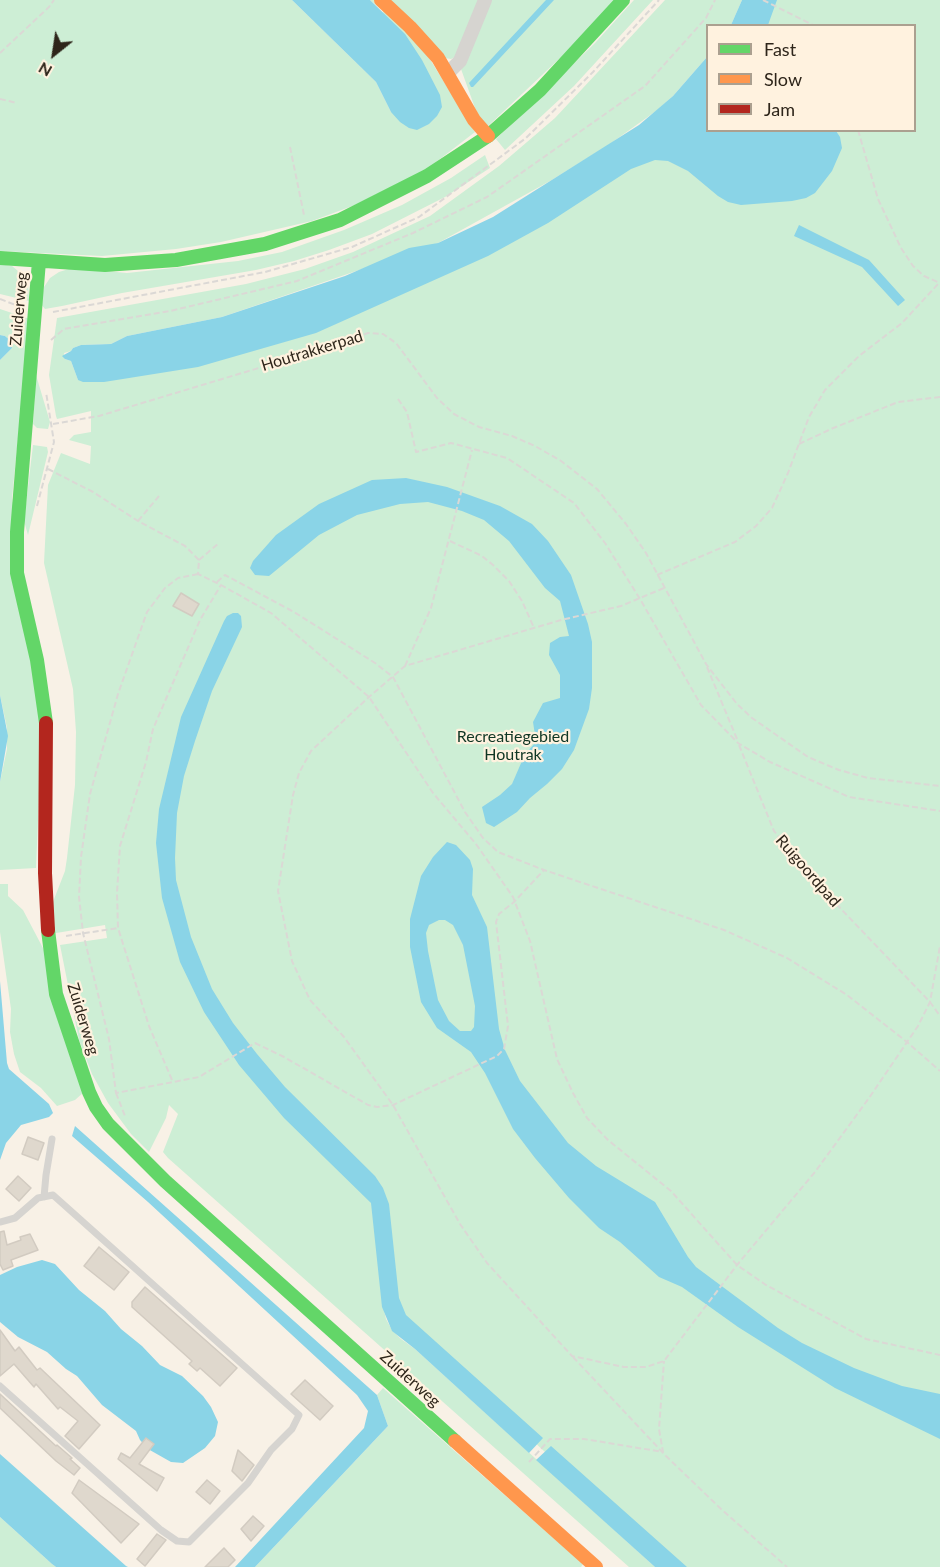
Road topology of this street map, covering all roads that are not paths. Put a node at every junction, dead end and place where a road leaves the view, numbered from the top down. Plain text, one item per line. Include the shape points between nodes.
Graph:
1 (381, 0) edge
2 (485, 0) edge
3 (623, 0) edge
4 (447, 74) junction
5 (488, 136) junction
6 (0, 258) edge
7 (39, 261) junction
8 (52, 1139) dead end
9 (44, 1197) junction
10 (0, 1222) edge
11 (0, 1386) edge
12 (596, 1567) edge

1 - 4 street via 420,37
2 - 4 street via 460,61
3 - 5 street via 540,90
4 - 5 street
5 - 7 street via 427,176 339,220 265,244 176,260 105,265
6 - 7 street
7 - 12 street, Zuiderweg via 17,573 46,714 48,938 56,994 89,1092 108,1124 173,1188
8 - 9 lane
9 - 10 lane via 15,1218
9 - 11 lane via 53,1195 72,1210 299,1415 292,1430 271,1450 248,1483 189,1542 177,1541

